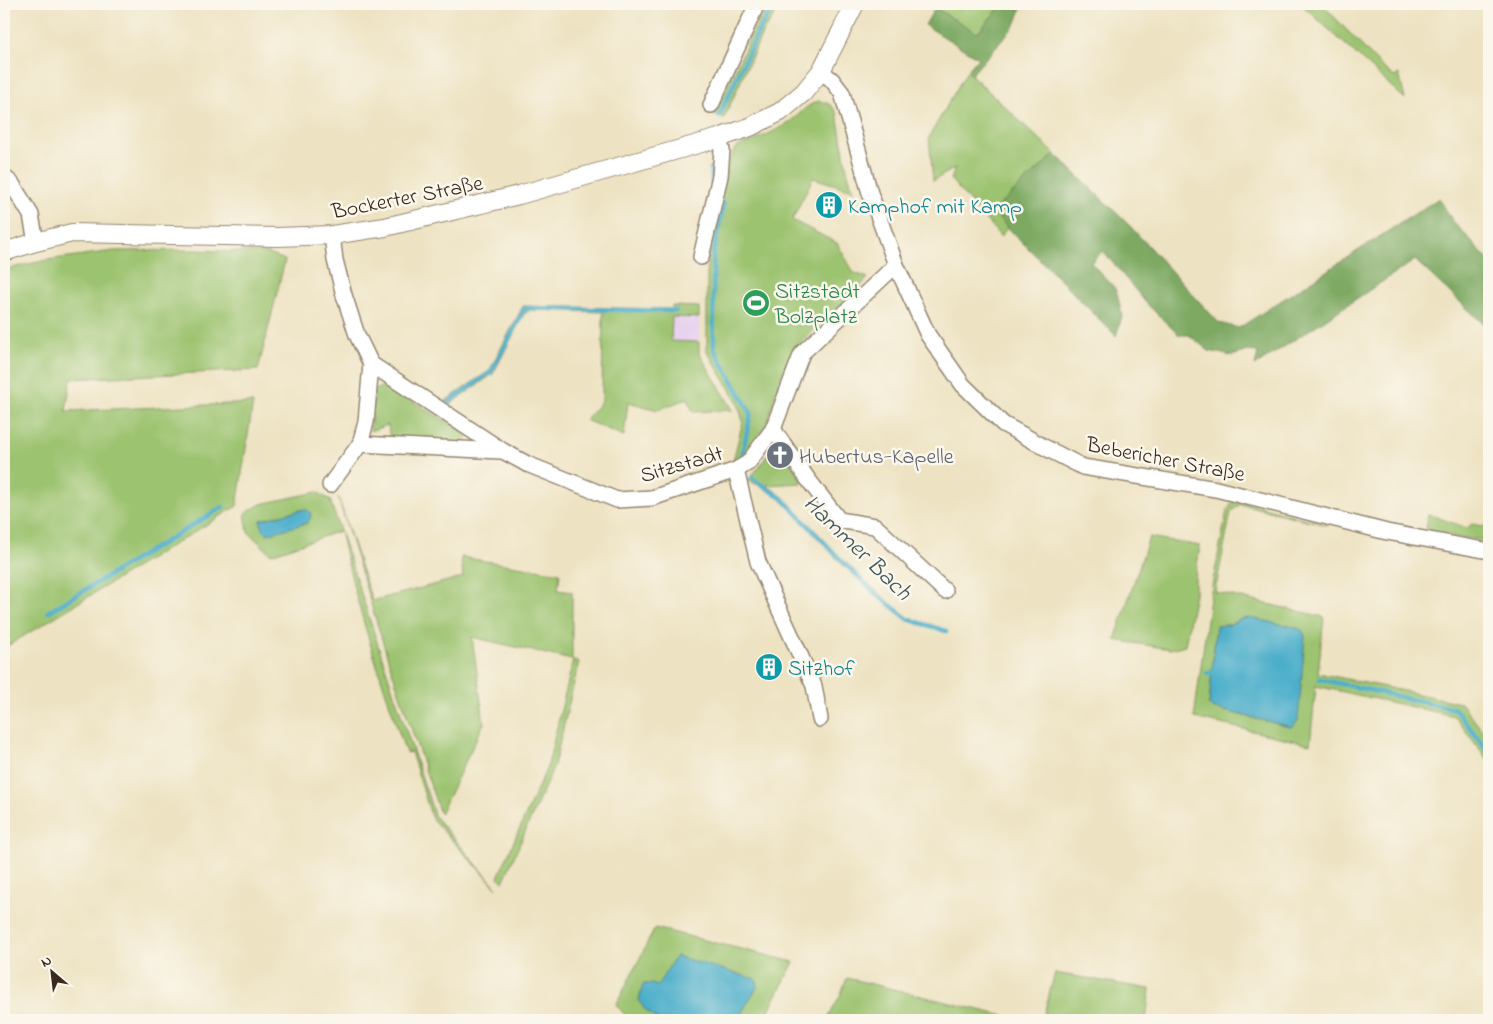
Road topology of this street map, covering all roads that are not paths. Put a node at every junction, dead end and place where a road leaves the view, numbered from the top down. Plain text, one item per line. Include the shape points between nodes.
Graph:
1 (757, 4) edge
2 (855, 4) edge
3 (821, 71) junction
4 (711, 105) dead end
5 (719, 138) junction
6 (4, 177) edge
7 (332, 234) junction
8 (36, 242) junction
9 (4, 252) edge
10 (701, 257) dead end
11 (896, 265) junction
12 (371, 364) junction
13 (773, 429) junction
14 (360, 444) junction
15 (503, 451) junction
16 (736, 470) junction
17 (330, 485) dead end
18 (1489, 551) edge
19 (945, 590) dead end
20 (820, 719) dead end

1 - 4 street
2 - 3 street
3 - 5 street via 804,92 780,112
3 - 11 street, Bebericher Straße via 842,93 870,193
5 - 7 street, Bockerter Straße via 519,195 385,227
5 - 10 street via 722,150 720,176
6 - 8 street via 12,184 30,215
7 - 8 street, Bockerter Straße via 278,237 72,234
7 - 12 street via 344,295 357,336
8 - 9 street, Bockerter Straße
11 - 13 street, Sitzstadt via 802,353
11 - 18 street, Bebericher Straße via 928,335 964,385 1003,424 1083,467 1216,489 1387,532
12 - 14 street via 366,422
12 - 15 street, Sitzstadt
13 - 16 street, Sitzstadt via 748,463
13 - 19 street via 839,520 875,526
14 - 15 street, Sitzstadt
14 - 17 street
15 - 16 street, Sitzstadt via 617,500 652,498
16 - 20 street via 758,562 814,686

